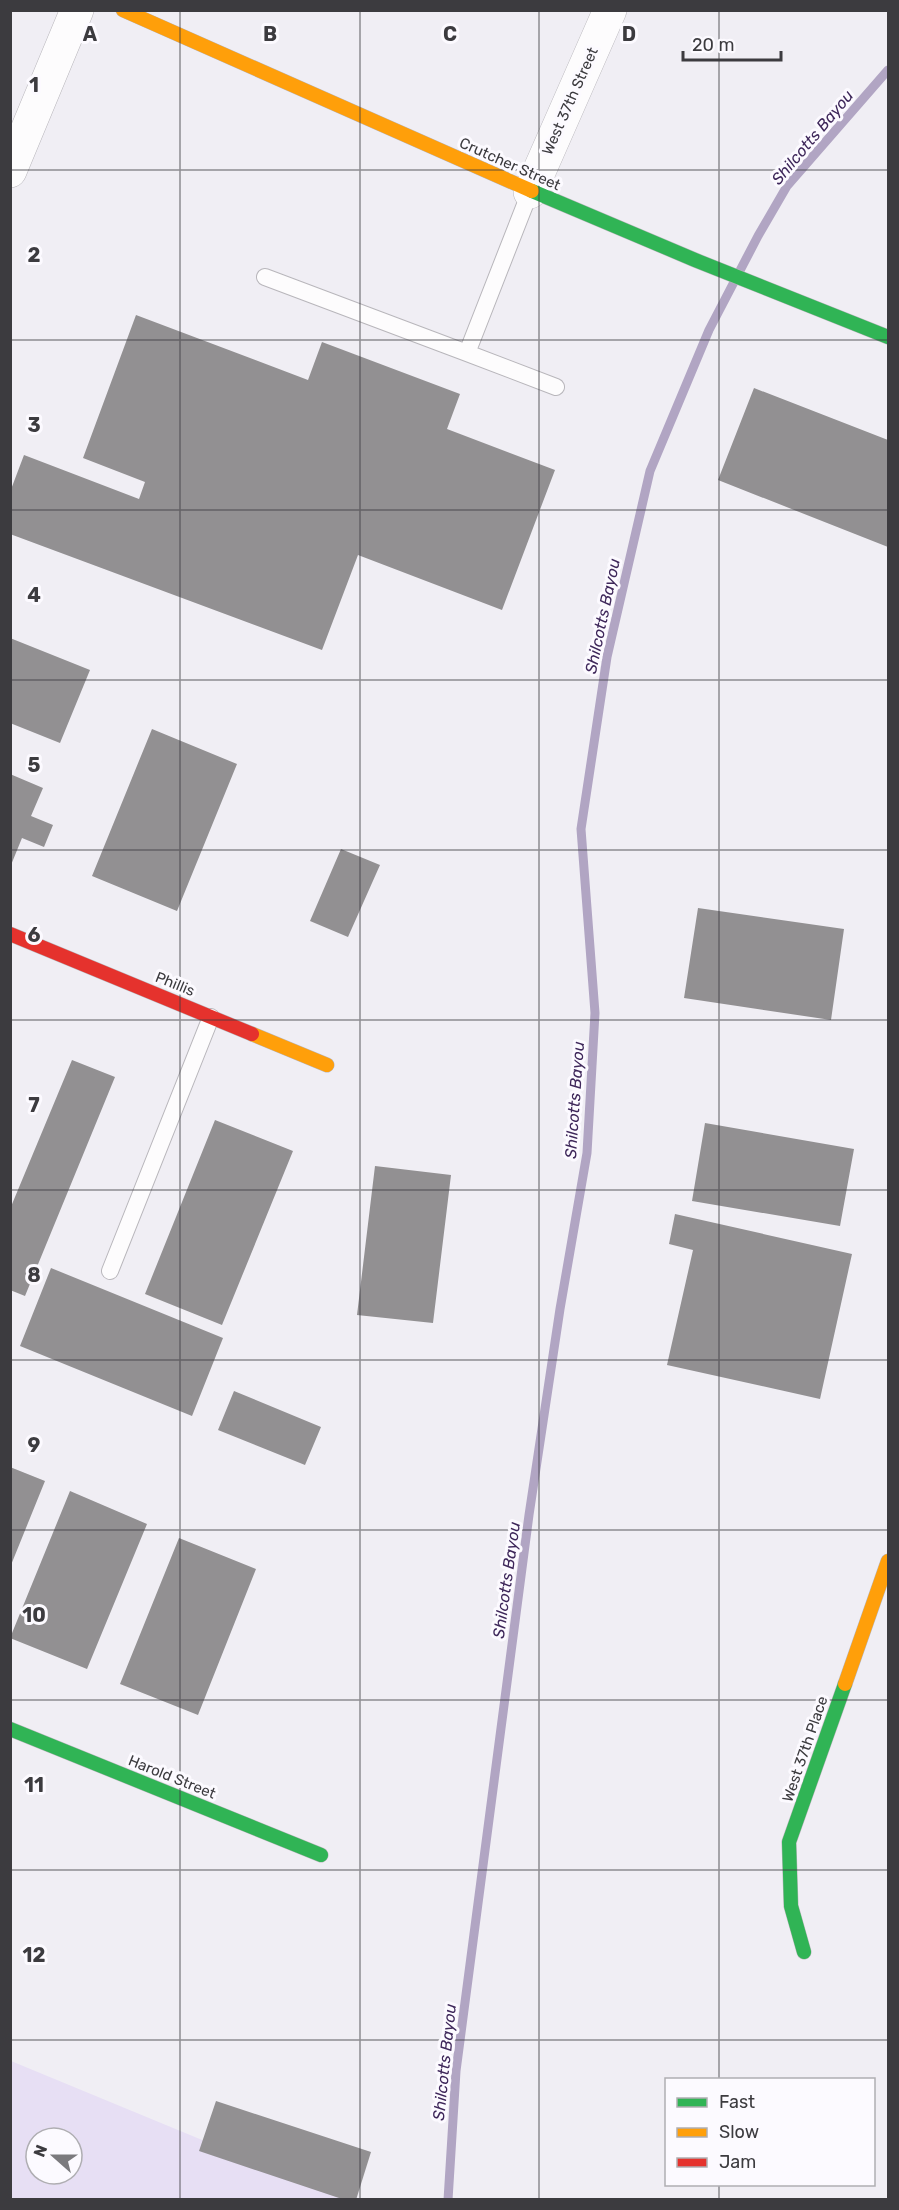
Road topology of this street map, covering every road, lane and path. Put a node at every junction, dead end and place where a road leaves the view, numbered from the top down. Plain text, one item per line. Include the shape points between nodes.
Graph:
1 (77, 10) edge
2 (123, 10) edge
3 (610, 10) edge
4 (10, 171) edge
5 (530, 192) junction
6 (265, 277) dead end
7 (888, 337) edge
8 (467, 353) junction
9 (556, 387) dead end
10 (10, 934) edge
11 (211, 1017) junction
12 (327, 1065) dead end
13 (110, 1271) dead end
14 (888, 1561) edge
15 (10, 1730) edge
16 (321, 1855) dead end
17 (804, 1952) dead end

1 - 4 street
2 - 5 street, Crutcher Street
3 - 5 street, West 37th Street
5 - 7 street, Crutcher Street
5 - 8 lane
6 - 8 lane
8 - 9 lane
10 - 11 street, Phillis
11 - 12 street, Phillis
11 - 13 lane
14 - 17 street, West 37th Place via 789,1842 791,1906
15 - 16 street, Harold Street

